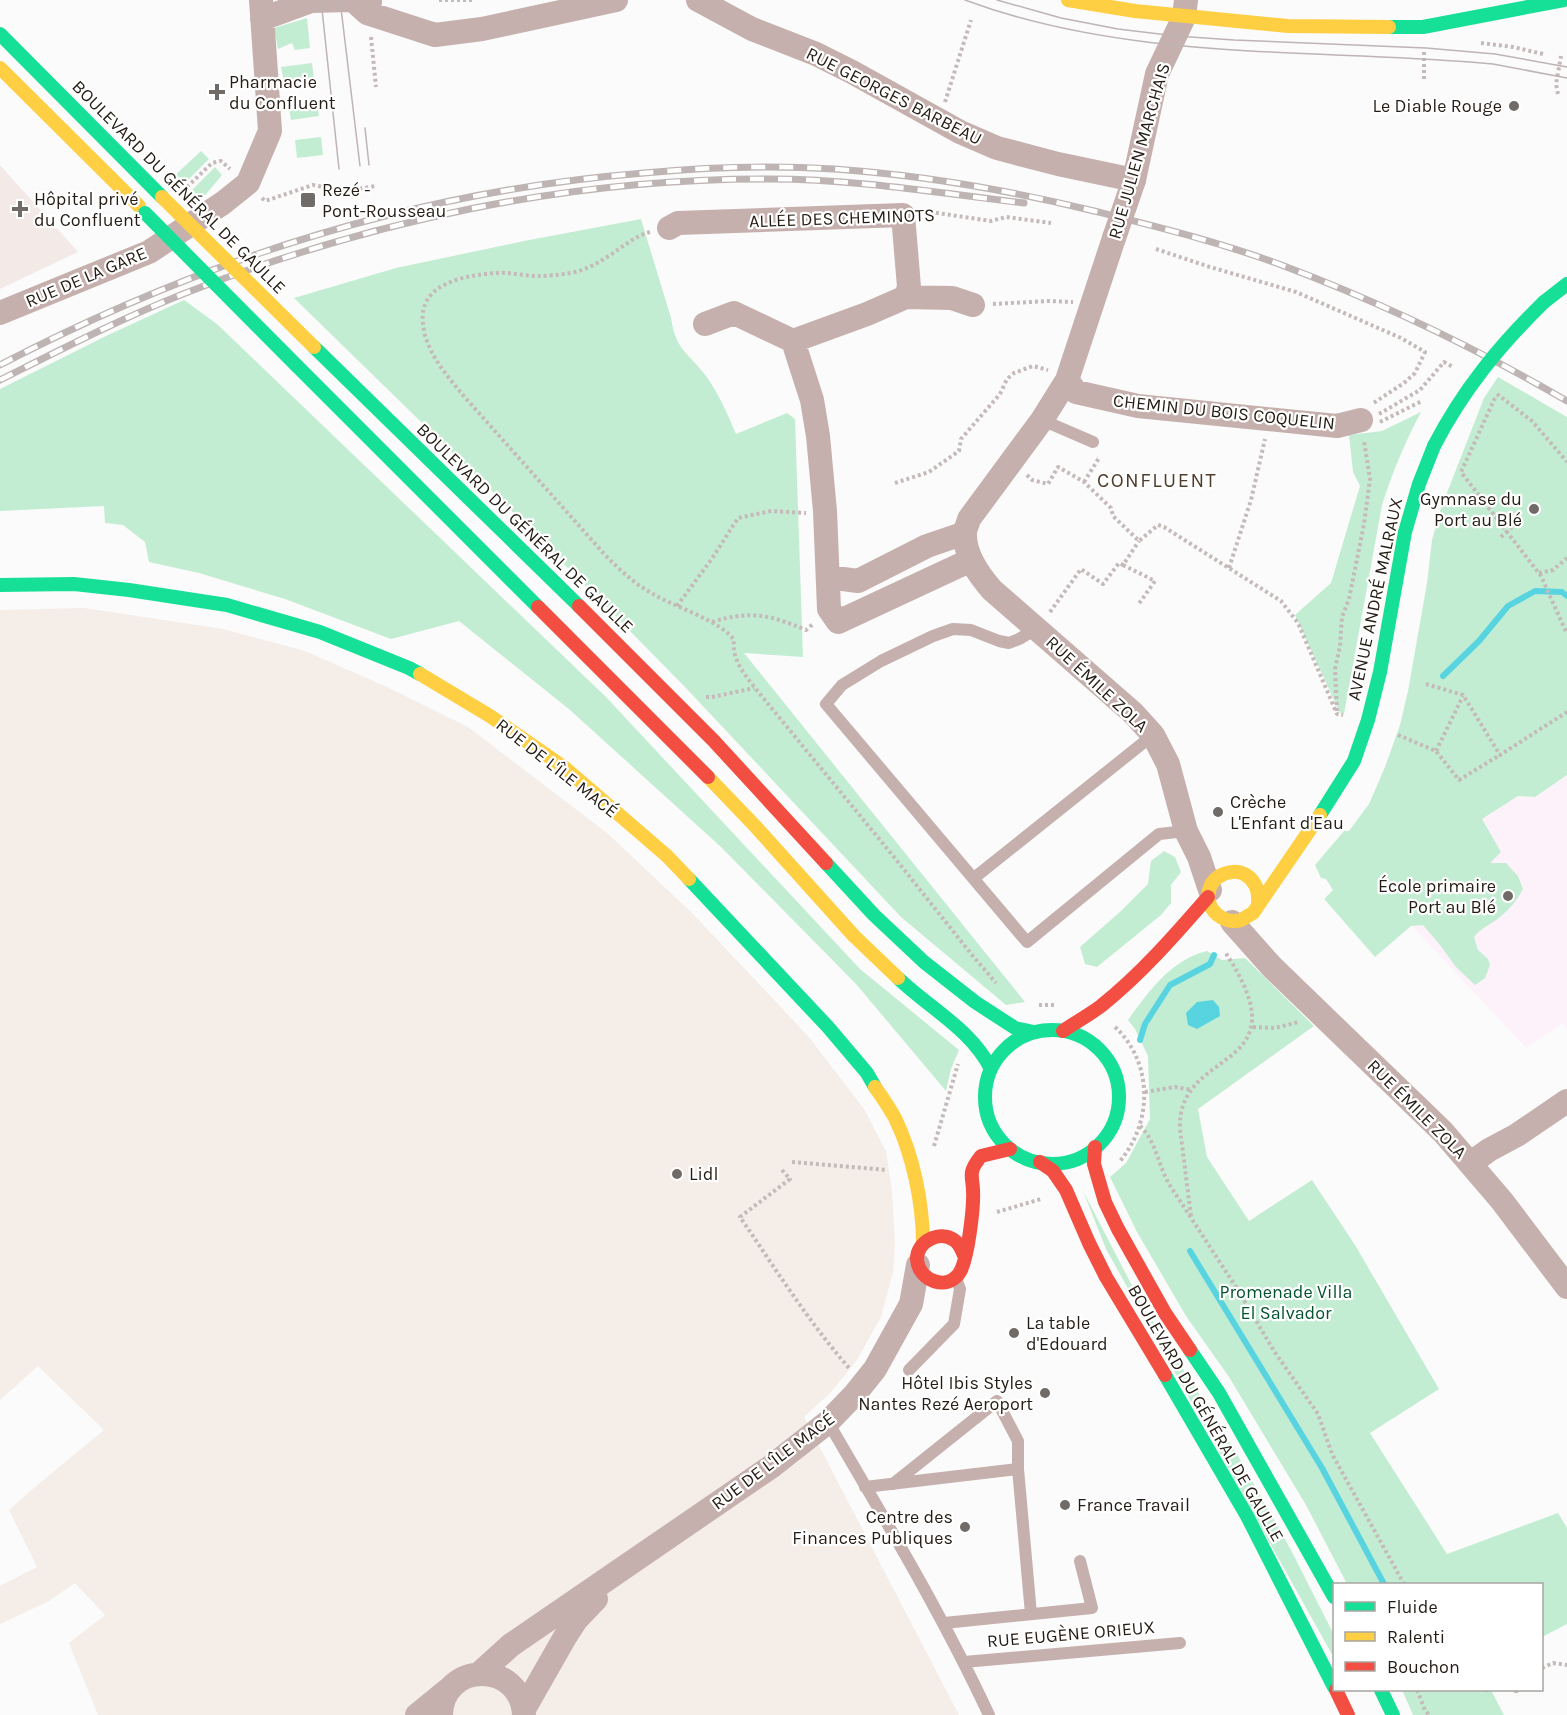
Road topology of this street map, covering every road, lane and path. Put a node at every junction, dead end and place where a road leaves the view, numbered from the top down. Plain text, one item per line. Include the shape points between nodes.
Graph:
1 (439, 0) edge
2 (475, 0) edge
3 (616, 0) edge
4 (698, 0) edge
5 (1068, 0) edge
6 (1564, 0) edge
7 (1185, 8) edge
8 (261, 9) edge
9 (971, 20) dead end
10 (369, 30) dead end
11 (0, 34) edge
12 (1474, 42) dead end
13 (1544, 54) dead end
14 (1562, 56) dead end
15 (0, 68) edge
16 (376, 87) dead end
17 (1558, 94) dead end
18 (944, 105) dead end
19 (212, 163) dead end
20 (1134, 180) junction
21 (248, 183) junction
22 (376, 186) dead end
23 (180, 193) dead end
24 (903, 215) junction
25 (1051, 223) dead end
26 (669, 228) joint
27 (1156, 249) dead end
28 (1567, 284) edge
29 (906, 297) junction
30 (1091, 302) junction
31 (973, 305) joint
32 (0, 313) edge
33 (705, 324) dead end
34 (793, 341) junction
35 (1066, 380) junction
36 (1497, 394) dead end
37 (1422, 401) dead end
38 (1270, 419) junction
39 (1042, 420) junction
40 (1361, 420) junction
41 (1093, 442) joint
42 (1012, 461) junction
43 (1567, 462) edge
44 (1084, 482) junction
45 (895, 483) dead end
46 (825, 511) junction
47 (1514, 525) dead end
48 (1506, 531) junction
49 (965, 533) junction
50 (1501, 537) dead end
51 (1139, 541) junction
52 (1567, 558) edge
53 (971, 560) junction
54 (1123, 565) junction
55 (1229, 568) junction
56 (1540, 574) junction
57 (828, 578) junction
58 (0, 585) edge
59 (1138, 605) dead end
60 (677, 606) junction
61 (829, 609) junction
62 (712, 622) junction
63 (1036, 628) junction
64 (1567, 634) edge
65 (1426, 684) dead end
66 (1463, 695) junction
67 (1567, 712) edge
68 (1337, 714) junction
69 (1347, 716) dead end
70 (1153, 735) junction
71 (1398, 735) dead end
72 (1436, 751) junction
73 (1500, 755) junction
74 (1186, 831) junction
75 (1297, 847) junction
76 (974, 878) junction
77 (1222, 884) junction
78 (1243, 915) junction
79 (1166, 945) junction
80 (1225, 952) dead end
81 (1127, 983) junction
82 (998, 986) dead end
83 (1323, 1015) junction
84 (1253, 1027) junction
85 (1110, 1029) junction
86 (1063, 1031) junction
87 (1034, 1032) junction
88 (974, 1043) junction
89 (1106, 1058) junction
90 (991, 1069) junction
91 (1192, 1090) junction
92 (1145, 1092) junction
93 (1567, 1101) edge
94 (988, 1115) junction
95 (978, 1129) dead end
96 (1095, 1147) junction
97 (1010, 1149) junction
98 (792, 1162) dead end
99 (1040, 1162) junction
100 (1471, 1162) junction
101 (912, 1164) junction
102 (782, 1170) dead end
103 (958, 1177) dead end
104 (1066, 1190) junction
105 (960, 1210) dead end
106 (1191, 1216) junction
107 (990, 1218) dead end
108 (933, 1242) junction
109 (964, 1255) junction
110 (952, 1280) junction
111 (1567, 1287) edge
112 (911, 1304) junction
113 (909, 1370) dead end
114 (853, 1373) dead end
115 (828, 1422) junction
116 (1018, 1469) junction
117 (893, 1484) junction
118 (865, 1487) junction
119 (661, 1544) junction
120 (1080, 1561) dead end
121 (1403, 1583) edge
122 (1333, 1593) edge
123 (1030, 1614) junction
124 (944, 1623) junction
125 (1180, 1642) dead end
126 (964, 1662) junction
127 (1567, 1665) edge
128 (1543, 1668) edge
129 (479, 1674) junction
130 (1333, 1684) edge
131 (453, 1686) junction
132 (1336, 1691) edge
133 (1383, 1691) edge
134 (1418, 1691) edge
135 (1516, 1691) edge
136 (1517, 1696) dead end
137 (524, 1712) edge
138 (417, 1715) edge
139 (441, 1715) edge
140 (989, 1715) edge
141 (1348, 1715) edge
142 (1393, 1715) edge
143 (1429, 1715) edge

1 - 2 path
3 - 8 street, RUE DE LA GARE via 482,29 435,35 410,11 369,2 311,2
4 - 20 street, RUE GEORGES BARBEAU via 752,29 816,54 997,148
5 - 7 main road via 1135,11
6 - 7 main road via 1423,27 1288,26
7 - 20 street, RUE JULIEN MARCHAIS via 1157,74
8 - 21 street, RUE DE LA GARE via 270,131
9 - 18 path
10 - 16 path
11 - 87 main road, BOULEVARD DU GÉNÉRAL DE GAULLE, bridge via 705,731 874,915 975,1002 1015,1028
12 - 13 path
14 - 17 path via 1556,84
15 - 88 main road, bridge via 693,762 854,936
19 - 23 path
20 - 30 street, RUE JULIEN MARCHAIS, bridge
21 - 22 path via 265,201 313,185 353,192
21 - 32 street, RUE DE LA GARE via 149,252
24 - 25 path, ALLÉE DES CHEMINOTS via 924,211 991,221 1006,217
24 - 26 street, ALLÉE DES CHEMINOTS via 678,223
24 - 29 street via 909,287
26 - 60 path via 640,234 584,270 539,276 510,273 465,277 433,292 424,304 423,318 428,344 462,394 606,556 638,585
27 - 40 path, CHEMIN DU BOIS COQUELIN via 1296,292 1425,352 1415,374 1364,409
28 - 75 main road, AVENUE ANDRÉ MALRAUX, bridge via 1515,330 1478,372 1445,423 1419,484 1405,532 1380,672 1354,761
29 - 31 street via 952,298
29 - 34 street
30 - 31 path
30 - 35 street, RUE JULIEN MARCHAIS
33 - 34 street via 734,313
34 - 46 street via 812,400
35 - 38 street, CHEMIN DU BOIS COQUELIN via 1076,392 1138,406
35 - 39 street, RUE JULIEN MARCHAIS
35 - 45 path via 1055,372 1033,366 1014,373 961,439 959,451 928,472
36 - 43 path via 1532,422
37 - 40 path via 1381,423
38 - 40 street, CHEMIN DU BOIS COQUELIN via 1338,426
38 - 55 path via 1251,500
39 - 41 lane
39 - 42 street, RUE JULIEN MARCHAIS
40 - 68 path via 1370,479 1349,599 1342,618 1335,669
41 - 44 path via 1088,452 1098,458
42 - 44 path via 1032,480 1048,484 1058,467
42 - 49 street, RUE JULIEN MARCHAIS via 969,519
44 - 51 path
46 - 57 street
46 - 60 path via 771,511 738,518
47 - 48 path
48 - 50 path
48 - 56 path
49 - 53 street, RUE ÉMILE ZOLA
49 - 57 street via 927,546 858,581
51 - 54 path
51 - 55 path via 1158,525 1164,526
52 - 56 path via 1553,570
53 - 61 street via 838,622
53 - 63 street, RUE ÉMILE ZOLA via 992,590
54 - 59 path via 1155,581
54 - 63 path via 1119,563 1103,584 1081,569
55 - 68 path via 1281,601 1298,623
56 - 64 path
57 - 61 street
58 - 101 main road, RUE DE L'ÎLE MACÉ via 74,584 226,605 320,632 409,668 490,716 565,768 667,856 777,972 867,1073 895,1119
60 - 62 path
61 - 62 path via 806,630 771,616 727,617
62 - 82 path via 734,640 733,651 739,666 755,688
63 - 70 street, RUE ÉMILE ZOLA
63 - 76 lane via 1009,643 971,630 953,629 933,636 842,685 826,704
65 - 66 path
66 - 72 path
66 - 73 path
67 - 73 path
68 - 69 path
70 - 74 street, RUE ÉMILE ZOLA via 1168,764
70 - 76 lane
71 - 72 path
72 - 73 path via 1459,780
74 - 76 lane via 1160,834 1028,942
74 - 77 street, RUE ÉMILE ZOLA via 1199,857
75 - 77 main road, AVENUE ANDRÉ MALRAUX
75 - 78 main road, AVENUE ANDRÉ MALRAUX
77 - 78 main road via 1212,910 1221,919
77 - 78 main road via 1255,883 1259,893
77 - 79 main road, AVENUE ANDRÉ MALRAUX
78 - 79 main road, AVENUE ANDRÉ MALRAUX
78 - 83 street, RUE ÉMILE ZOLA via 1253,945
79 - 81 main road, AVENUE ANDRÉ MALRAUX
80 - 84 path via 1250,1000
81 - 85 main road, AVENUE ANDRÉ MALRAUX
81 - 86 main road, AVENUE ANDRÉ MALRAUX
83 - 84 path via 1275,1028
83 - 100 street, RUE ÉMILE ZOLA
84 - 91 path via 1237,1051
85 - 89 main road, AVENUE ANDRÉ MALRAUX
85 - 92 path via 1120,1032 1137,1059
86 - 87 main road
86 - 89 main road via 1087,1040
87 - 90 main road via 1011,1043
88 - 90 main road
88 - 101 path via 956,1070 932,1152
89 - 96 main road via 1116,1080 1118,1104 1110,1128
90 - 94 main road via 985,1090
91 - 92 path via 1175,1087
91 - 106 path via 1179,1120
92 - 106 path via 1140,1126 1148,1133 1162,1172
93 - 100 street
94 - 95 main road
94 - 97 main road via 995,1132
96 - 99 main road via 1069,1161
96 - 122 main road, BOULEVARD DU GÉNÉRAL DE GAULLE via 1097,1178 1118,1229 1165,1313 1219,1393
97 - 99 main road
97 - 109 main road via 981,1156 973,1167 973,1204
98 - 101 path via 889,1170
99 - 104 main road, BOULEVARD DU GÉNÉRAL DE GAULLE via 1053,1171
100 - 111 street, RUE ÉMILE ZOLA
101 - 108 main road, RUE DE L'ÎLE MACÉ via 923,1225
102 - 114 path via 790,1179 740,1217 800,1305
103 - 105 main road
104 - 107 path via 998,1210
104 - 130 main road, BOULEVARD DU GÉNÉRAL DE GAULLE via 1106,1277 1247,1516
106 - 121 path via 1274,1351 1318,1414 1332,1454
108 - 109 main road via 949,1237
108 - 110 main road via 921,1272 938,1282
108 - 112 street, RUE DE L'ÎLE MACÉ
109 - 110 main road via 962,1269
110 - 112 street, RUE DE L'ÎLE MACÉ
110 - 113 lane via 960,1289 954,1324
112 - 115 street, RUE DE L'ÎLE MACÉ via 875,1369
115 - 118 lane, RUE EUGÈNE ORIEUX
115 - 119 street, RUE DE L'ÎLE MACÉ
116 - 117 lane
116 - 117 lane, RUE EUGÈNE ORIEUX via 1018,1441 997,1401
116 - 123 lane, RUE EUGÈNE ORIEUX
117 - 118 lane
118 - 124 lane, RUE EUGÈNE ORIEUX
119 - 129 street, RUE DE L'ÎLE MACÉ via 512,1645
119 - 137 street, RUE DE L'ÎLE MACÉ via 576,1620
120 - 123 lane, RUE EUGÈNE ORIEUX via 1092,1608
123 - 124 lane, RUE EUGÈNE ORIEUX
124 - 126 lane, RUE EUGÈNE ORIEUX
125 - 126 lane, RUE EUGÈNE ORIEUX
126 - 140 lane, RUE EUGÈNE ORIEUX
127 - 128 path via 1553,1663
129 - 131 street, RUE DE L'ÎLE MACÉ via 465,1677
129 - 137 street via 494,1675 508,1683 518,1693
131 - 138 street
131 - 139 street via 443,1701
132 - 141 main road, BOULEVARD DU GÉNÉRAL DE GAULLE
133 - 142 main road
134 - 143 path
135 - 136 path

